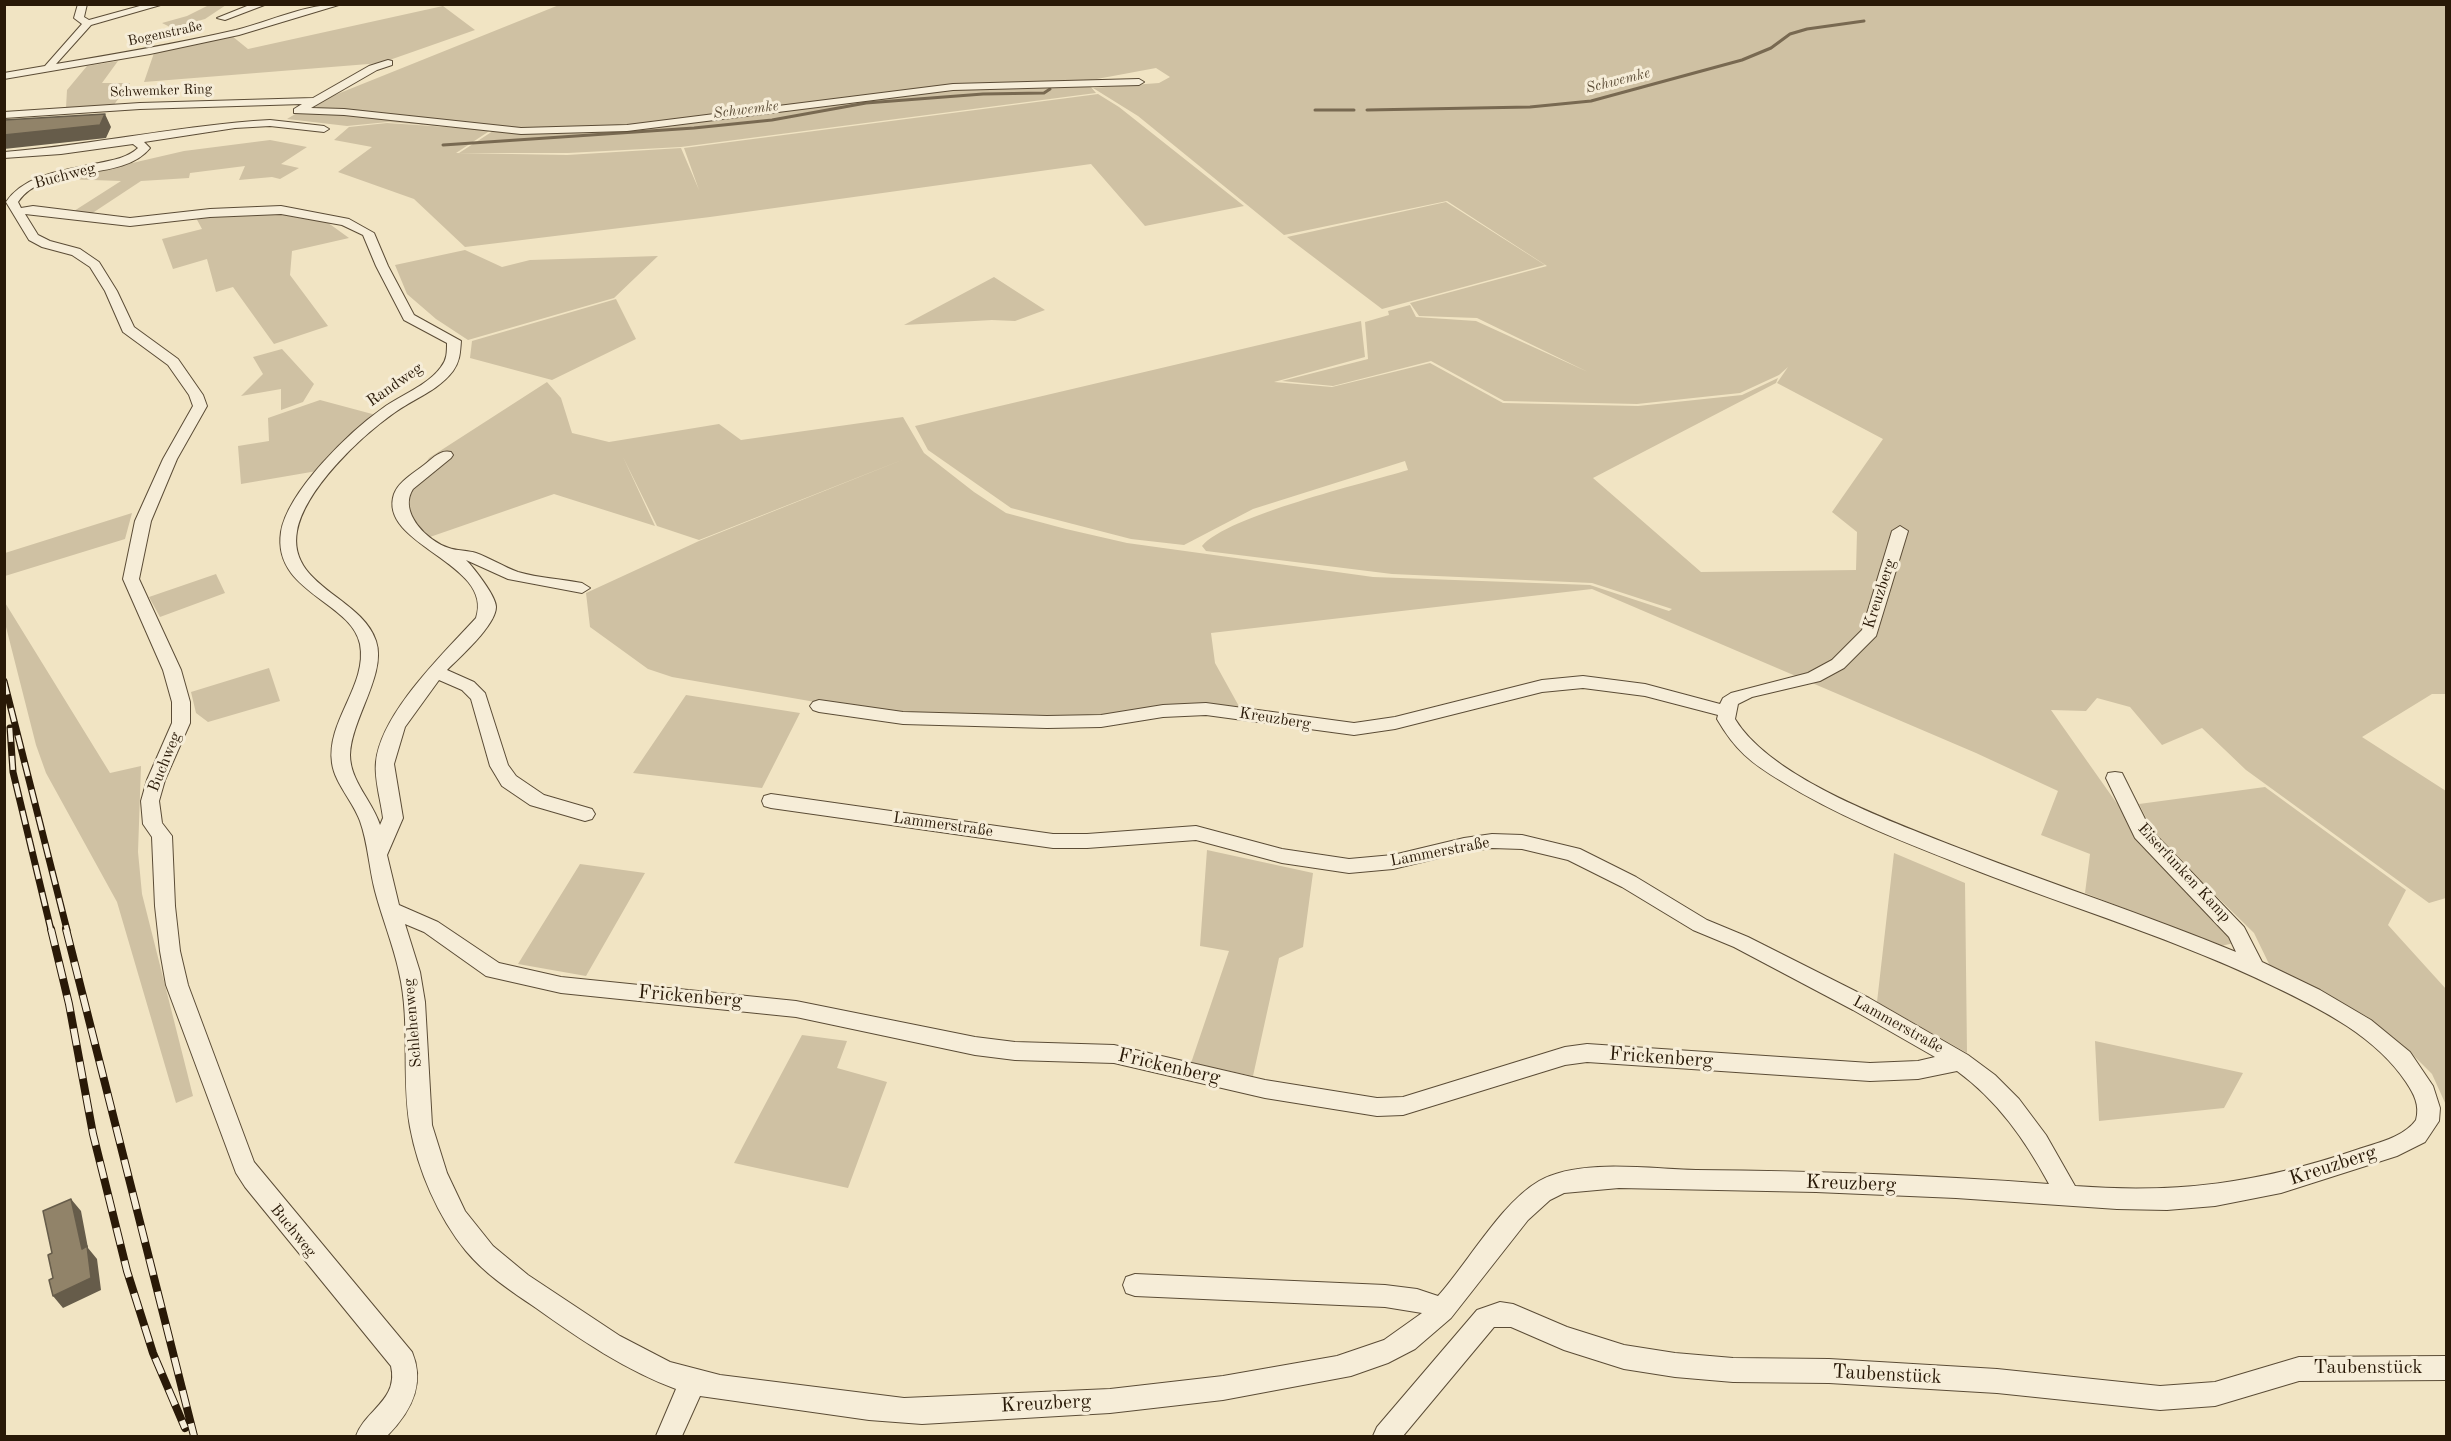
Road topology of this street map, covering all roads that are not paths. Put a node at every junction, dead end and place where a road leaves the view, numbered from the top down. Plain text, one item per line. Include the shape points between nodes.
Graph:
1 (83, 4) edge
2 (160, 4) edge
3 (263, 4) edge
4 (329, 5) edge
5 (222, 18) dead end
6 (88, 23) junction
7 (388, 63) dead end
8 (48, 69) junction
9 (4, 76) edge
10 (1139, 82) dead end
11 (320, 100) junction
12 (298, 111) junction
13 (4, 115) edge
14 (270, 123) junction
15 (324, 129) dead end
16 (135, 140) junction
17 (4, 155) edge
18 (16, 212) junction
19 (446, 455) dead end
20 (1900, 531) dead end
21 (446, 553) junction
22 (582, 588) dead end
23 (436, 672) junction
24 (819, 706) dead end
25 (1724, 711) junction
26 (2115, 778) dead end
27 (771, 801) dead end
28 (585, 814) dead end
29 (379, 853) junction
30 (391, 910) junction
31 (2254, 967) junction
32 (1960, 1061) junction
33 (2067, 1194) junction
34 (1135, 1286) dead end
35 (1441, 1309) junction
36 (2446, 1368) edge
37 (692, 1383) junction
38 (369, 1437) edge
39 (669, 1437) edge
40 (1386, 1437) edge

1 - 6 street via 79,18
2 - 6 street
3 - 5 street, Bogenstraße
4 - 8 street, Bogenstraße via 239,32
6 - 8 street
7 - 11 street via 348,81
8 - 9 street, Bogenstraße
10 - 12 street via 953,87 638,127 521,131 344,112
11 - 12 street
11 - 13 street, Schwemker Ring
12 - 14 street
14 - 15 street
14 - 16 street
16 - 17 street
16 - 18 street, Buchweg via 144,148 131,159 21,189 12,199
18 - 29 street, Randweg via 33,210 130,222 281,210 345,222 368,233 409,317 454,341 454,355 446,369 383,414 333,460 309,492 288,534 293,564 301,576 358,624 370,642 370,658 351,712 341,766 362,803
18 - 38 street, Buchweg via 38,240 76,252 95,265 128,329 173,362 199,403 198,413 170,459 143,521 131,579 181,702 181,723 150,801 153,824 162,836 164,850 170,951 177,985 248,1173 403,1361 407,1372 405,1390
19 - 21 street, Schlehenweg via 414,478 400,502 409,527
20 - 25 street, Kreuzberg via 1870,632 1848,655 1814,677 1737,696
21 - 22 street, Schlehenweg via 470,556 514,576
21 - 23 street, Schlehenweg via 462,565 486,598 488,608 484,620
23 - 28 street via 468,686 479,697 499,766 509,782 537,800
23 - 29 street, Schlehenweg via 390,742 385,764 393,818
24 - 25 street, Kreuzberg via 903,718 1039,722 1094,721 1206,709 1354,729 1375,728 1542,686 1583,682 1645,690
25 - 31 street, Kreuzberg via 1731,730 1751,753 1859,814
26 - 31 street, Eiserfunken Kamp via 2142,834 2231,924
27 - 32 street, Lammerstraße via 1053,841 1196,833 1282,856 1349,866 1393,862 1478,842 1505,840 1538,845 1573,854 1608,871 1700,925 1779,961
29 - 30 street, Schlehenweg
30 - 32 street, Frickenberg via 431,927 493,970 561,985 796,1009 975,1046 1114,1054 1265,1089 1377,1107 1403,1106 1565,1056 1587,1053 1870,1072 1918,1070
30 - 37 street, Schlehenweg via 411,981 424,1139 462,1228 475,1246 512,1279 622,1354
31 - 33 street, Kreuzberg via 2340,1011 2397,1055 2417,1078 2428,1101 2429,1117 2421,1132 2392,1147 2305,1177 2230,1194 2168,1200
32 - 33 street, Lammerstraße via 2011,1106 2038,1142
33 - 35 street, Kreuzberg via 1829,1183 1580,1180 1548,1188 1528,1204
34 - 35 street via 1385,1296 1417,1300
35 - 37 street, Kreuzberg via 1406,1341 1357,1364 1120,1400 910,1411
36 - 40 street, Taubenstück via 2299,1369 2215,1394 2160,1398 1997,1381 1675,1365 1624,1357 1500,1314 1486,1318
37 - 39 street

